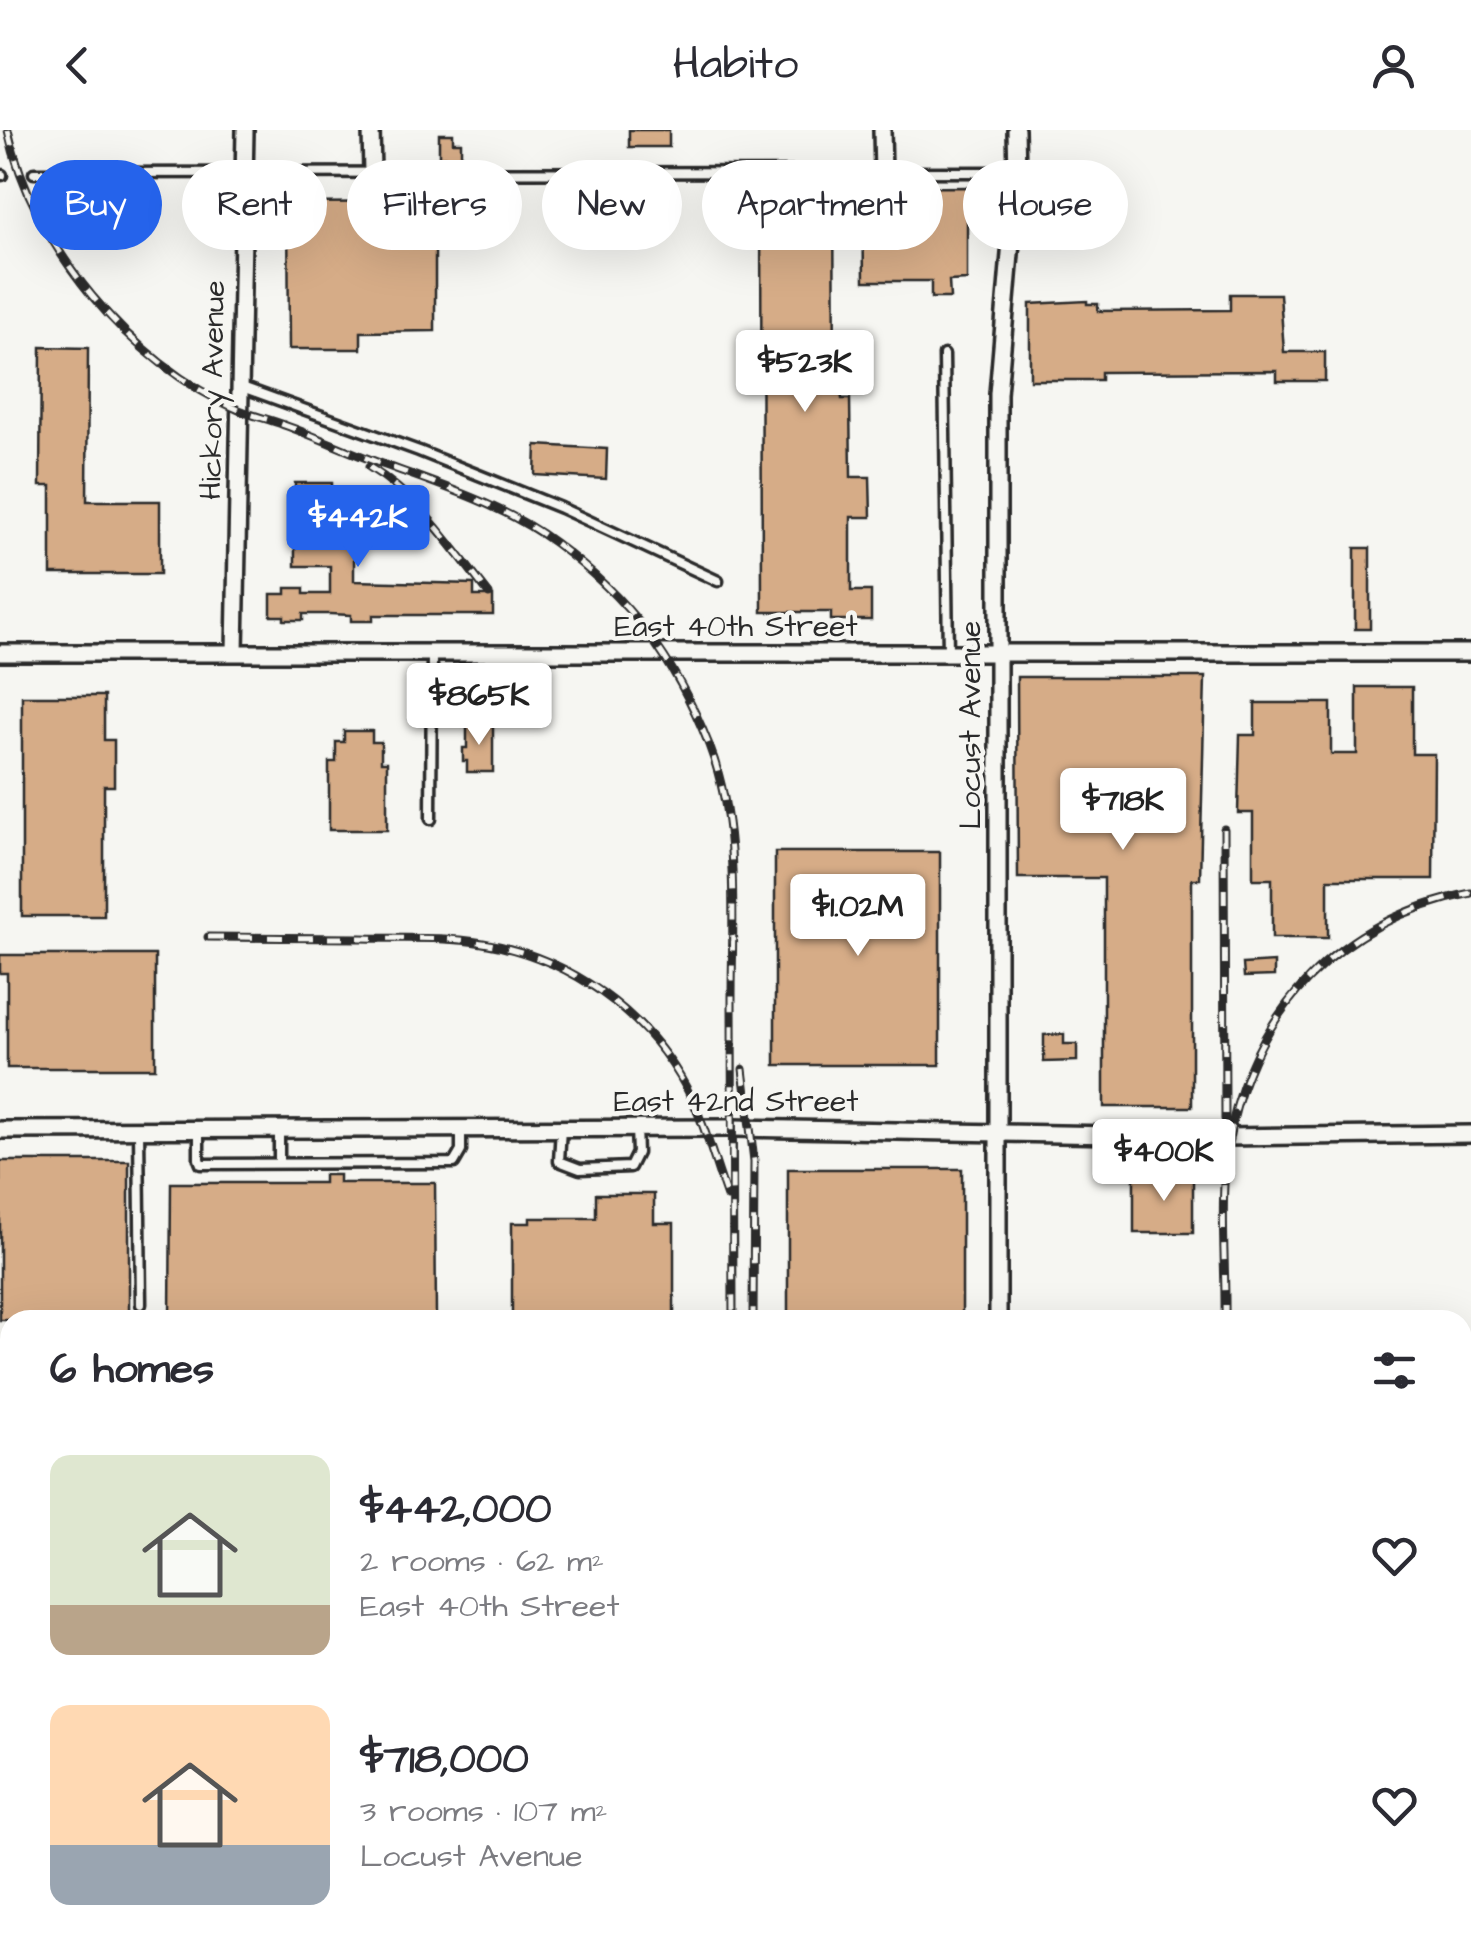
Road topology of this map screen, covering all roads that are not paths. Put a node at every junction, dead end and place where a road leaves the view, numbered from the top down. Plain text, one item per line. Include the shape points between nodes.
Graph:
1 (245, 130) edge
2 (371, 130) edge
3 (882, 130) edge
4 (1016, 130) edge
5 (244, 160) edge
6 (372, 160) edge
7 (883, 160) edge
8 (1017, 160) edge
9 (522, 173) edge
10 (702, 173) edge
11 (242, 250) edge
12 (1010, 250) edge
13 (944, 355) dead end
14 (238, 386) junction
15 (718, 580) dead end
16 (235, 652) junction
17 (432, 652) junction
18 (0, 653) edge
19 (948, 654) junction
20 (997, 654) junction
21 (1471, 654) edge
22 (431, 819) dead end
23 (561, 1128) junction
24 (636, 1128) junction
25 (139, 1129) junction
26 (198, 1129) junction
27 (279, 1129) junction
28 (461, 1129) junction
29 (0, 1130) edge
30 (997, 1131) junction
31 (1471, 1134) edge
32 (279, 1164) junction
33 (141, 1304) dead end
34 (998, 1310) edge

1 - 5 street, Hickory Avenue
2 - 6 street
3 - 7 street
4 - 8 street, Locust Avenue
9 - 10 lane
11 - 14 street, Hickory Avenue
12 - 20 street, Locust Avenue via 998,394
13 - 19 lane
14 - 15 lane via 419,451
14 - 16 street, Hickory Avenue
16 - 17 street, East 40th Street
16 - 18 street, East 40th Street
17 - 19 street, East 40th Street
17 - 22 lane
19 - 20 street, East 40th Street
20 - 21 street, East 40th Street
20 - 30 street, Locust Avenue
23 - 24 street, East 42nd Street
23 - 24 lane via 559,1161 580,1169 630,1167
23 - 28 street, East 42nd Street
24 - 30 street, East 42nd Street
25 - 26 street, East 42nd Street
25 - 29 street, East 42nd Street
25 - 33 lane
26 - 27 street, East 42nd Street
26 - 32 lane via 202,1164
27 - 28 street, East 42nd Street
27 - 32 lane
28 - 32 lane via 462,1152 454,1163
30 - 31 street, East 42nd Street via 1225,1138
30 - 34 street, Locust Avenue

